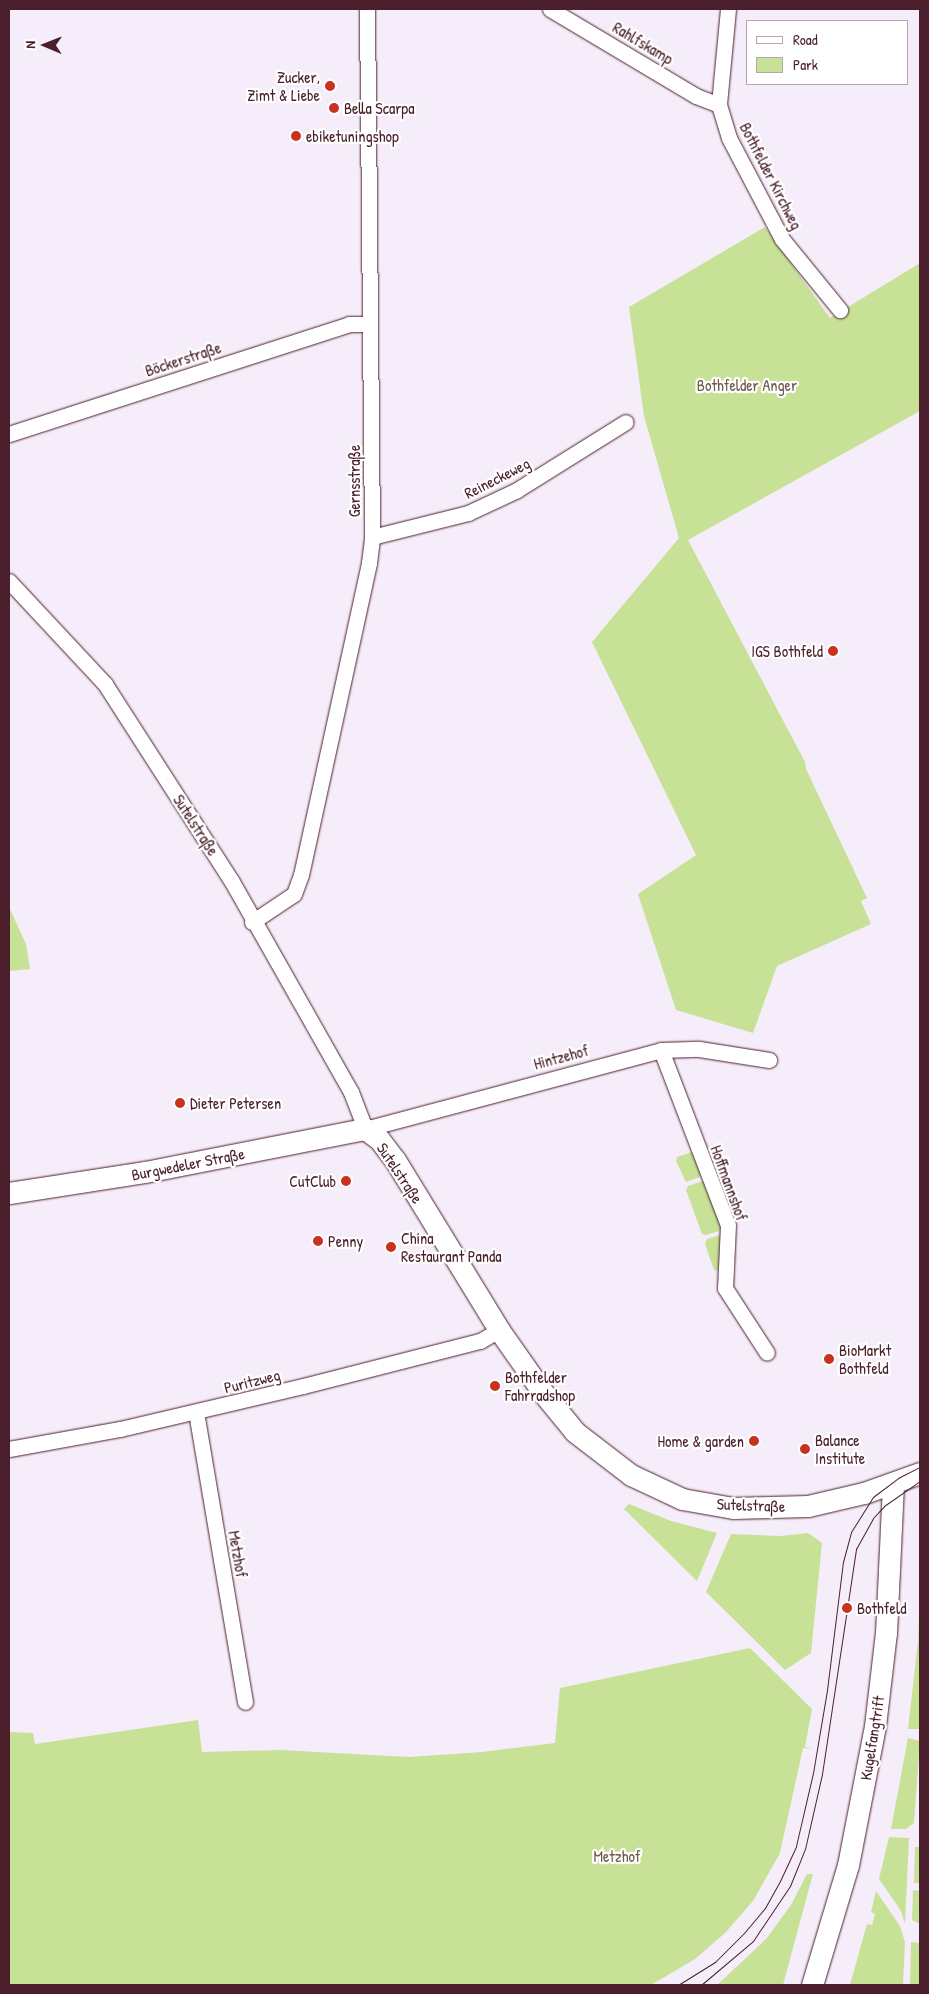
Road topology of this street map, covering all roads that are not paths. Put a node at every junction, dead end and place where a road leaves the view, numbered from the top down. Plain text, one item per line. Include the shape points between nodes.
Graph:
1 (366, 9) edge
2 (550, 9) edge
3 (728, 9) edge
4 (719, 106) junction
5 (840, 310) dead end
6 (370, 324) junction
7 (626, 422) dead end
8 (9, 434) edge
9 (372, 536) junction
10 (9, 581) edge
11 (252, 922) junction
12 (661, 1050) junction
13 (769, 1060) dead end
14 (365, 1129) junction
15 (9, 1193) edge
16 (499, 1330) junction
17 (767, 1352) dead end
18 (196, 1412) junction
19 (9, 1449) edge
20 (920, 1473) edge
21 (893, 1484) junction
22 (245, 1702) dead end
23 (812, 1985) edge

1 - 6 street, Gernsstraße
2 - 4 street, Rahlfskamp via 696,96
3 - 4 street, Bothfelder Kirchweg
4 - 5 street, Bothfelder Kirchweg via 729,138 782,238
6 - 8 street, Böckerstraße via 348,324
6 - 9 street, Gernsstraße
7 - 9 street, Reineckeweg via 517,490 484,505 426,524
9 - 11 street, Gernsstraße via 369,563 301,875 294,894
10 - 11 street, Sutelstraße via 105,684 231,880
11 - 14 street, Sutelstraße via 351,1092
12 - 13 street, Hintzehof via 699,1049
12 - 14 street, Hintzehof
12 - 17 street, Hoffmannshof via 728,1225 725,1288
14 - 15 main road, Burgwedeler Straße via 145,1172
14 - 16 main road, Sutelstraße via 379,1139 395,1160
16 - 18 street, Puritzweg via 480,1341
16 - 21 main road, Sutelstraße via 575,1432 631,1475 682,1498 733,1508 808,1506
18 - 19 street, Puritzweg
18 - 22 street, Metzhof
20 - 21 main road, Sutelstraße
21 - 23 main road, Kugelfangtrift via 886,1633 875,1726 848,1866

